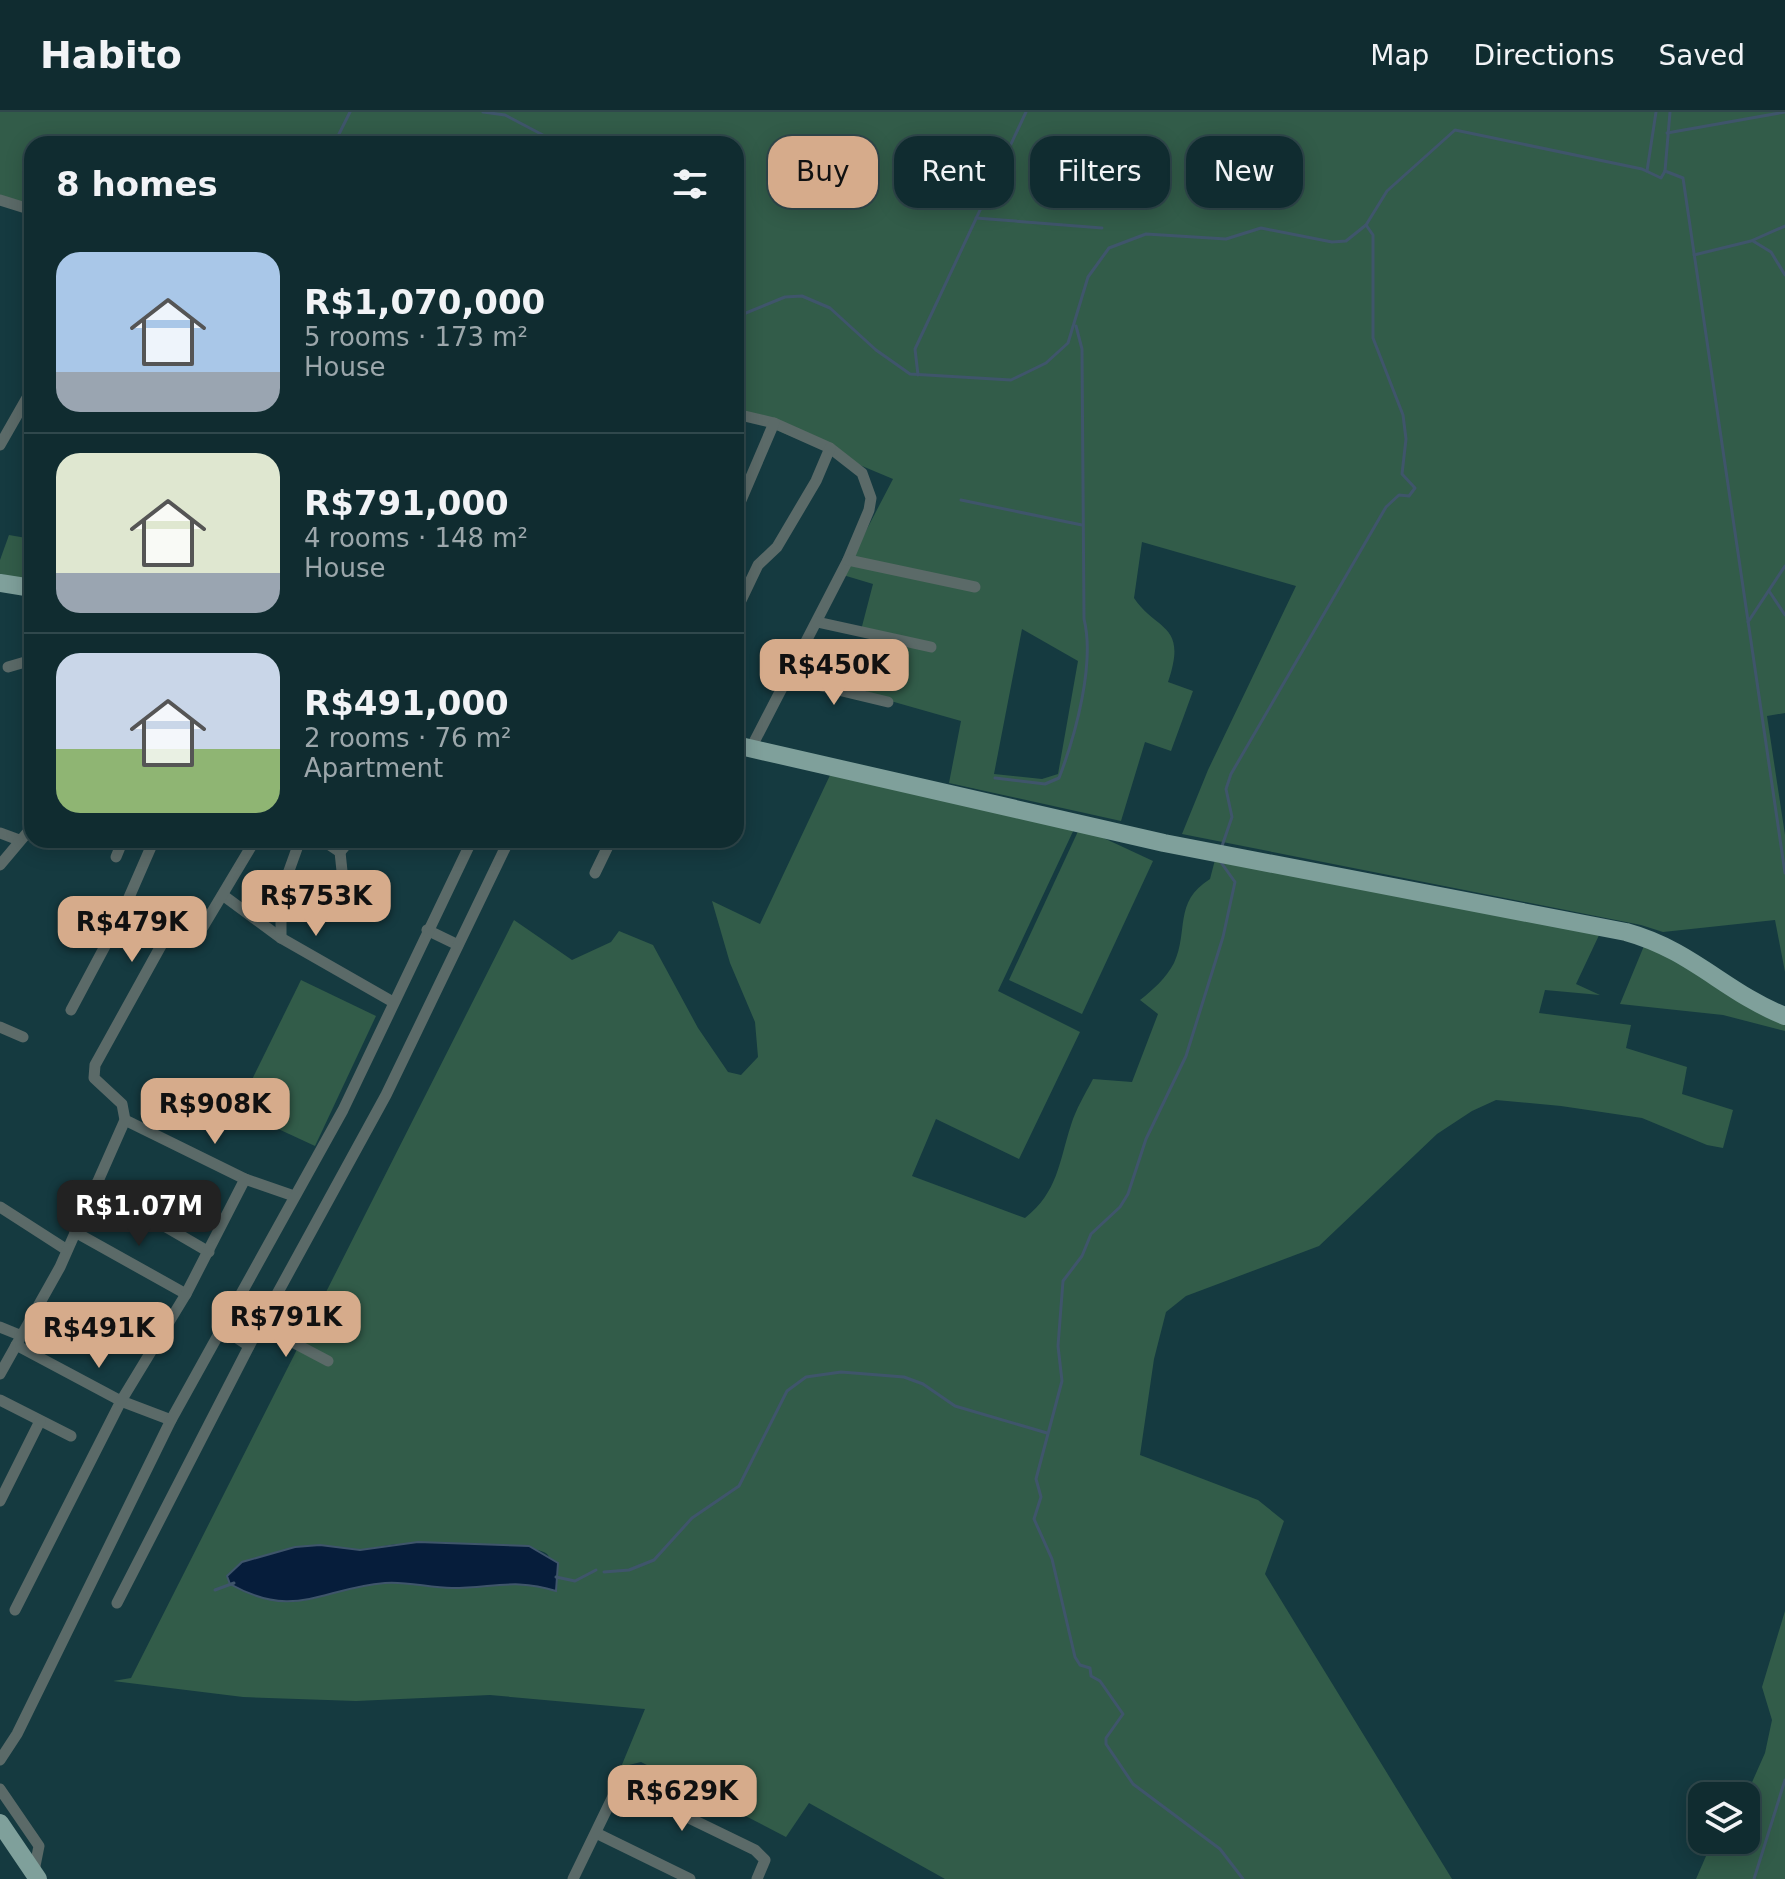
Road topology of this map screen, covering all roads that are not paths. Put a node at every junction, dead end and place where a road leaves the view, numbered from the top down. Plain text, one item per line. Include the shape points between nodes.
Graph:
1 (0, 200) edge
2 (24, 208) edge
3 (24, 403) edge
4 (744, 416) edge
5 (774, 423) junction
6 (0, 445) edge
7 (830, 448) junction
8 (744, 493) edge
9 (848, 560) junction
10 (0, 583) edge
11 (24, 587) edge
12 (975, 587) dead end
13 (744, 594) edge
14 (817, 622) junction
15 (931, 647) dead end
16 (24, 662) edge
17 (8, 667) dead end
18 (788, 678) junction
19 (888, 702) dead end
20 (744, 747) edge
21 (0, 833) edge
22 (24, 835) edge
23 (19, 840) junction
24 (120, 848) edge
25 (151, 848) edge
26 (251, 848) edge
27 (297, 848) edge
28 (334, 848) edge
29 (343, 848) edge
30 (468, 848) edge
31 (505, 848) edge
32 (607, 848) edge
33 (340, 852) junction
34 (116, 857) dead end
35 (0, 865) edge
36 (595, 873) dead end
37 (338, 891) dead end
38 (224, 896) junction
39 (427, 930) junction
40 (281, 938) junction
41 (458, 945) junction
42 (393, 1002) junction
43 (71, 1010) dead end
44 (1785, 1016) edge
45 (0, 1027) edge
46 (23, 1037) dead end
47 (125, 1120) junction
48 (245, 1179) junction
49 (94, 1185) junction
50 (294, 1196) junction
51 (0, 1207) edge
52 (75, 1232) junction
53 (67, 1250) junction
54 (209, 1252) junction
55 (186, 1294) junction
56 (260, 1325) junction
57 (0, 1327) edge
58 (223, 1329) junction
59 (19, 1341) junction
60 (249, 1346) junction
61 (328, 1361) dead end
62 (0, 1374) edge
63 (0, 1400) edge
64 (121, 1401) junction
65 (171, 1420) junction
66 (40, 1421) junction
67 (71, 1436) dead end
68 (0, 1501) edge
69 (117, 1603) dead end
70 (15, 1610) dead end
71 (0, 1760) edge
72 (0, 1789) edge
73 (0, 1823) edge
74 (596, 1833) junction
75 (36, 1875) edge
76 (573, 1879) edge
77 (690, 1879) edge
78 (757, 1879) edge

1 - 2 street
3 - 6 street
4 - 5 street
5 - 7 street
5 - 8 street
7 - 9 street via 862,473 871,498
7 - 13 street via 809,494 777,547 758,565
9 - 12 street
9 - 14 street
10 - 11 main road
14 - 15 street
14 - 18 street
16 - 17 street
18 - 19 street
18 - 20 street
20 - 44 main road via 1164,843 1626,932 1687,956
21 - 23 street
22 - 23 street
23 - 35 street
24 - 34 street
25 - 43 street
26 - 38 street
27 - 40 street via 281,893
28 - 33 street
29 - 33 street
30 - 39 street
31 - 41 street
32 - 36 street
33 - 37 street
38 - 40 street
38 - 47 street via 198,932 168,933 95,1065 94,1078 122,1104
39 - 41 street
39 - 42 street
40 - 42 street
41 - 56 street via 386,1095
42 - 50 street via 343,1110
45 - 46 street
47 - 48 street
47 - 49 street
48 - 50 street
48 - 54 street
49 - 52 street
49 - 54 street
50 - 58 street
51 - 53 street
52 - 53 street
52 - 55 street
53 - 59 street
54 - 55 street
55 - 64 street
56 - 60 street
56 - 61 street
57 - 59 street
58 - 60 street
58 - 65 street
59 - 62 street
59 - 64 street
60 - 69 street
63 - 66 street
64 - 65 street
64 - 70 street
65 - 71 street
66 - 67 street
66 - 68 street
72 - 75 street via 39,1846
73 - 75 main road
74 - 76 street
74 - 77 street
74 - 78 street via 619,1784 755,1850 765,1860

